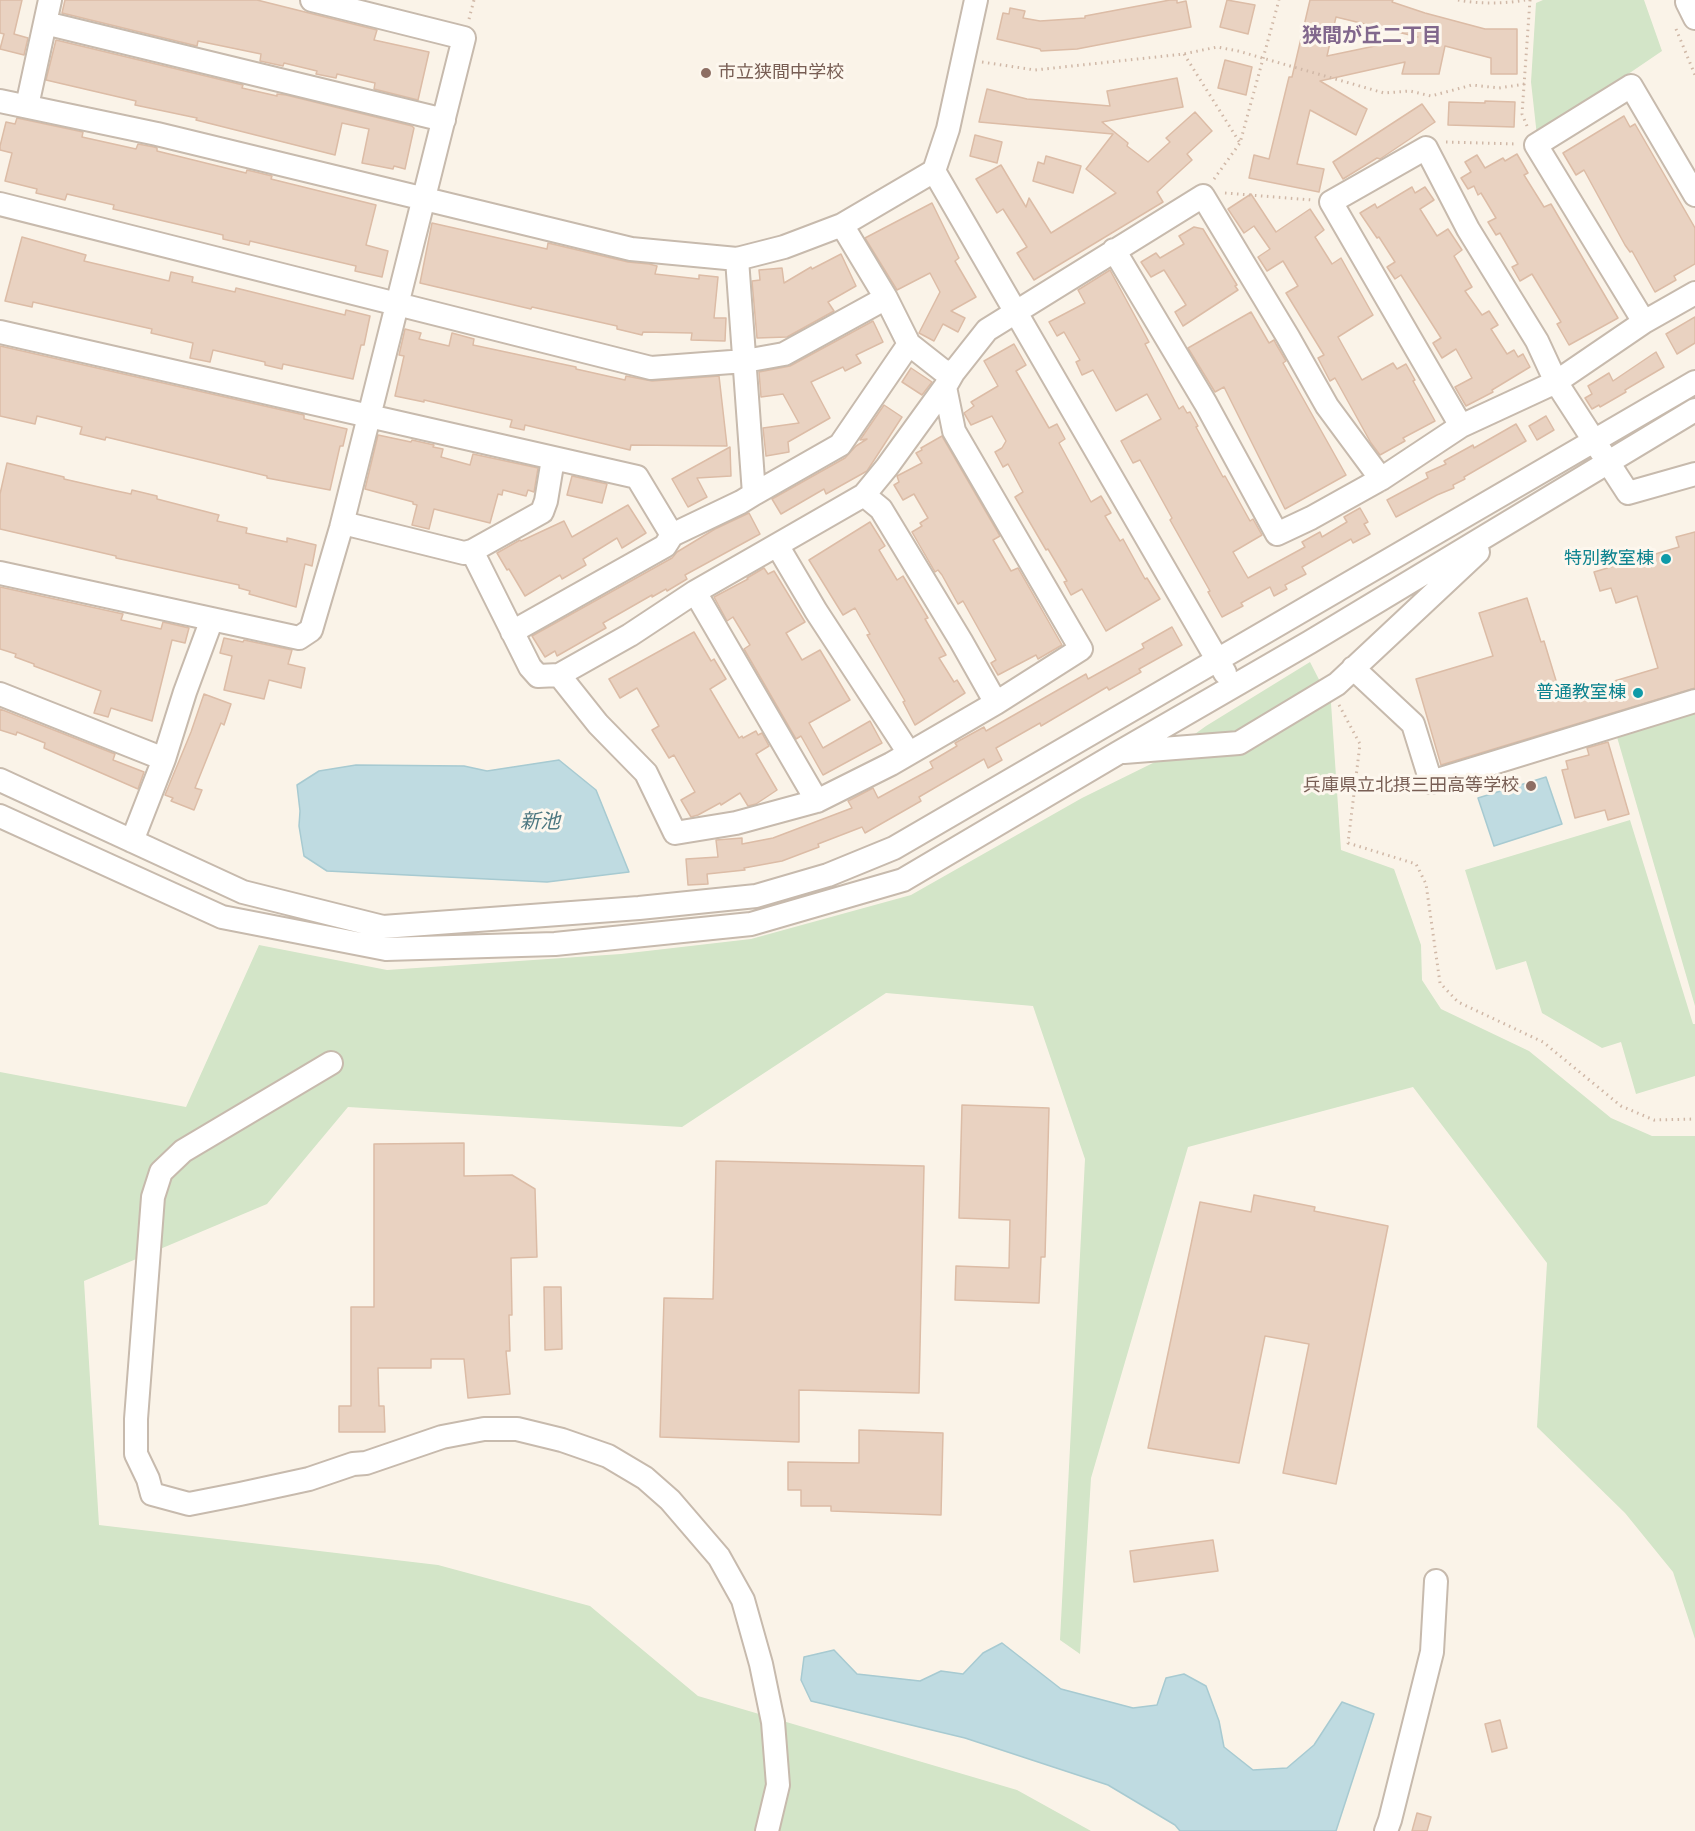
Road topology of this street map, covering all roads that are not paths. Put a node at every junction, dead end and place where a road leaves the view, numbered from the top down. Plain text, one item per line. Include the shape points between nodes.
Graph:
1 (50, 0) edge
2 (312, 0) edge
3 (976, 0) edge
4 (1691, 0) edge
5 (1684, 20) edge
6 (45, 23) junction
7 (0, 101) edge
8 (27, 106) junction
9 (444, 120) junction
10 (934, 171) junction
11 (1692, 181) edge
12 (424, 200) junction
13 (0, 204) edge
14 (842, 225) junction
15 (1114, 250) junction
16 (737, 260) junction
17 (1695, 293) edge
18 (886, 298) junction
19 (398, 304) junction
20 (1016, 313) junction
21 (1644, 322) junction
22 (0, 332) edge
23 (909, 344) junction
24 (744, 361) junction
25 (949, 380) junction
26 (1556, 382) junction
27 (1695, 382) edge
28 (1695, 410) edge
29 (370, 416) junction
30 (1461, 426) junction
31 (1595, 441) junction
32 (553, 459) junction
33 (1608, 462) junction
34 (1695, 474) edge
35 (1381, 479) junction
36 (754, 494) junction
37 (864, 495) junction
38 (1513, 520) junction
39 (342, 524) junction
40 (672, 535) junction
41 (777, 544) junction
42 (472, 551) junction
43 (0, 573) edge
44 (695, 592) junction
45 (212, 619) junction
46 (512, 632) junction
47 (1217, 660) junction
48 (1353, 668) junction
49 (559, 675) junction
50 (1234, 686) junction
51 (0, 694) edge
52 (1695, 701) edge
53 (996, 703) junction
54 (1118, 753) junction
55 (907, 754) junction
56 (164, 759) junction
57 (0, 780) edge
58 (817, 801) junction
59 (0, 816) edge
60 (132, 841) junction
61 (331, 1063) dead end
62 (1436, 1581) dead end
63 (767, 1831) edge
64 (1386, 1831) edge

1 - 6 street
2 - 9 street via 464,38
3 - 10 street via 948,129
4 - 5 street via 1687,2
6 - 8 street
6 - 9 street
7 - 8 street
8 - 12 street
9 - 12 street
10 - 14 street
10 - 20 street
11 - 21 street via 1630,86 1536,145
12 - 16 street via 631,249
12 - 19 street
13 - 19 street
14 - 16 street via 784,248
14 - 18 street
15 - 20 street
15 - 35 street via 1203,195 1327,406
15 - 35 street via 1206,404 1277,534
16 - 24 street
17 - 21 street
18 - 23 street
18 - 24 street via 784,354
19 - 24 street via 651,368
19 - 29 street
20 - 25 street via 987,330
20 - 47 street
21 - 26 street
22 - 29 street
23 - 25 street
23 - 36 street via 840,445
24 - 36 street
25 - 37 street
25 - 53 street via 954,431 1081,650
26 - 30 street
26 - 30 street via 1537,341 1468,229 1426,148 1331,201
26 - 31 street
27 - 31 street
28 - 33 street
29 - 32 street
29 - 39 street
30 - 35 street
31 - 33 street
31 - 47 street
32 - 40 street via 637,477
32 - 42 street via 542,512
33 - 34 street via 1628,492
33 - 38 street
36 - 40 street
37 - 41 street
37 - 53 street via 881,510
38 - 48 street
38 - 50 street
39 - 42 street via 464,553
39 - 45 street via 311,630 299,638
40 - 46 street via 665,546
41 - 44 street
41 - 55 street
42 - 46 street
43 - 45 street
44 - 49 street
44 - 58 street
45 - 56 street
46 - 49 street via 538,676
47 - 50 street
47 - 60 street via 894,848 828,875 756,897 383,927 243,892
48 - 52 street via 1413,724 1431,782
48 - 54 street via 1330,688 1239,743
49 - 58 street via 598,724 646,773 675,833 736,823
50 - 54 street
51 - 56 street
53 - 55 street
54 - 59 street via 903,880 751,924 555,944 386,949 222,917
55 - 58 street
56 - 60 street
57 - 60 street
61 - 63 street via 183,1151 161,1172 153,1197 136,1419 136,1455 152,1494 189,1504 309,1479 442,1437 484,1429 517,1430 608,1456 670,1500 719,1557 742,1600 773,1722 778,1785
62 - 64 street via 1432,1652

